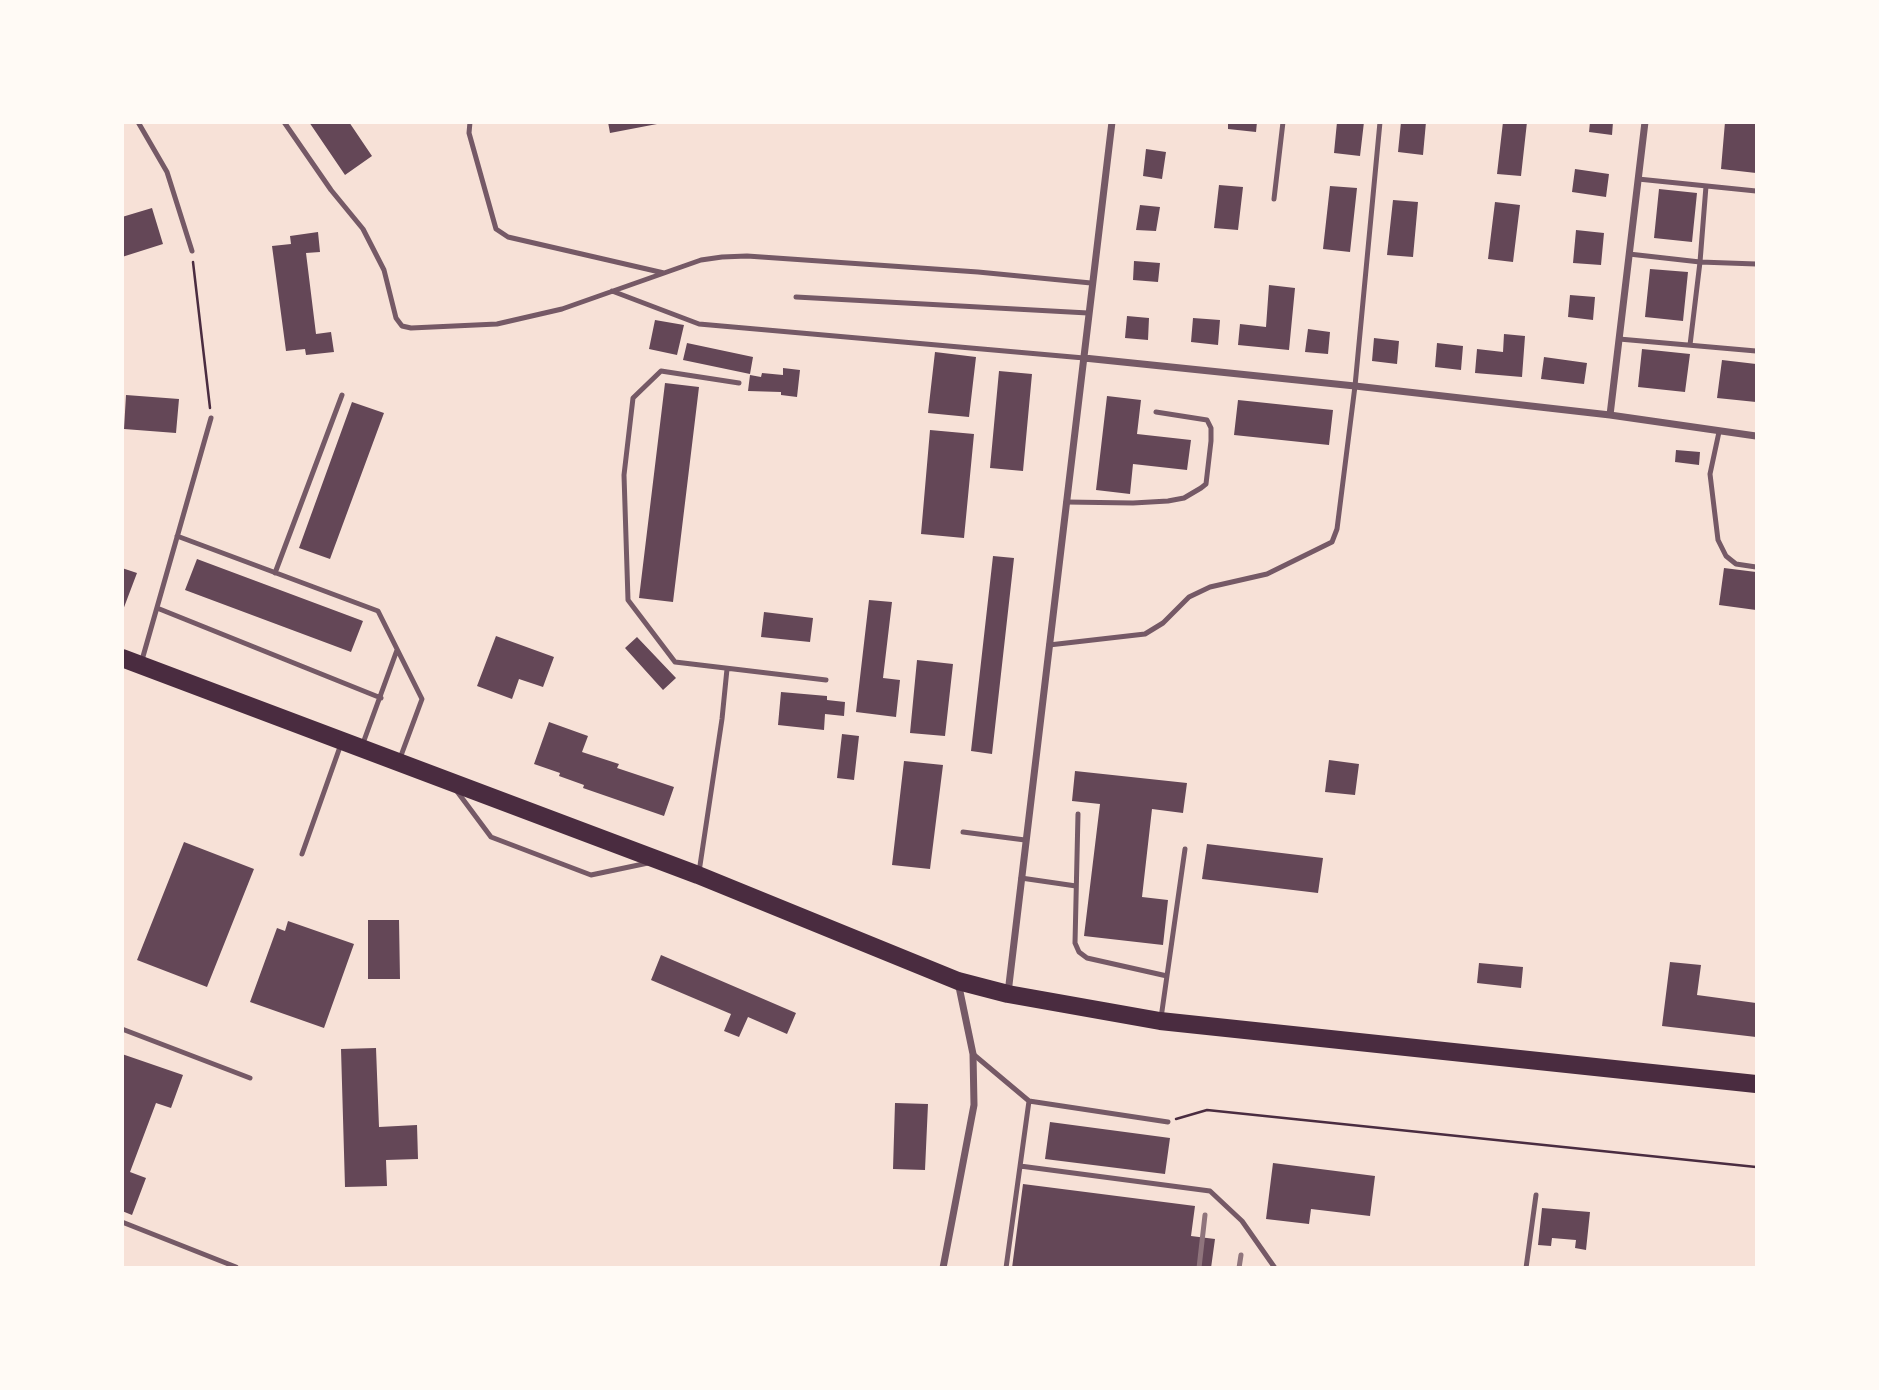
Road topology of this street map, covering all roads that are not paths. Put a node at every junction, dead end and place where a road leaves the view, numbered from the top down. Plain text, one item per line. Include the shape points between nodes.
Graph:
1 (138, 122) edge
2 (284, 122) edge
3 (470, 122) edge
4 (1112, 122) edge
5 (1283, 122) edge
6 (1380, 122) edge
7 (1645, 122) edge
8 (1638, 179) junction
9 (1706, 186) junction
10 (1756, 191) edge
11 (1274, 199) dead end
12 (192, 251) road end
13 (1629, 254) junction
14 (1700, 262) junction
15 (1756, 264) edge
16 (664, 273) junction
17 (1091, 283) junction
18 (612, 292) junction
19 (796, 297) dead end
20 (1088, 313) junction
21 (1619, 339) junction
22 (1690, 345) junction
23 (1756, 351) edge
24 (1084, 358) junction
25 (739, 383) dead end
26 (1355, 386) junction
27 (342, 395) dead end
28 (1156, 412) dead end
29 (1610, 415) junction
30 (211, 418) road end
31 (1719, 432) junction
32 (1756, 436) edge
33 (1066, 502) junction
34 (177, 536) junction
35 (1756, 567) edge
36 (275, 573) junction
37 (157, 608) junction
38 (1049, 645) junction
39 (397, 650) junction
40 (122, 658) edge
41 (140, 665) junction
42 (727, 669) junction
43 (826, 680) dead end
44 (381, 698) junction
45 (342, 741) junction
46 (362, 748) junction
47 (398, 762) junction
48 (450, 782) junction
49 (1077, 814) dead end
50 (963, 832) dead end
51 (1025, 840) junction
52 (1185, 849) dead end
53 (302, 854) dead end
54 (661, 861) junction
55 (698, 875) junction
56 (1021, 878) junction
57 (1076, 886) junction
58 (1167, 976) junction
59 (958, 981) junction
60 (1008, 994) junction
61 (1160, 1021) junction
62 (122, 1029) edge
63 (974, 1054) junction
64 (250, 1078) dead end
65 (1756, 1084) edge
66 (1029, 1101) junction
67 (1168, 1122) road end
68 (1020, 1166) junction
69 (1536, 1195) dead end
70 (122, 1223) edge
71 (236, 1267) edge
72 (943, 1268) edge
73 (1006, 1268) edge
74 (1275, 1268) edge
75 (1527, 1268) edge

1 - 12 lane via 167,173
2 - 18 lane via 363,229 384,270 402,326 497,324
3 - 16 lane via 469,133 496,229 509,237
4 - 17 street
5 - 11 lane
6 - 26 lane
7 - 8 street
8 - 9 lane
8 - 13 street
9 - 10 lane
9 - 14 lane
13 - 14 lane
13 - 21 street
14 - 15 lane
14 - 22 lane
16 - 17 lane via 701,260 747,256
16 - 18 lane
17 - 20 street
18 - 24 lane via 699,324
19 - 20 lane
20 - 24 street
21 - 22 lane
21 - 29 street
22 - 23 lane
24 - 26 street
24 - 33 street
25 - 42 lane via 661,371 633,398 624,475 628,600 675,662
26 - 29 street
26 - 38 lane via 1332,542 1267,574 1210,587 1189,597 1145,634
27 - 36 lane
28 - 33 lane via 1207,420 1211,441 1206,484 1184,498 1168,501
29 - 31 street
30 - 34 lane
31 - 32 street
31 - 35 lane via 1710,474 1718,540 1726,556 1737,564
33 - 38 street
34 - 36 lane
34 - 37 lane
36 - 39 lane via 378,611
37 - 41 lane
37 - 44 lane
38 - 51 street
39 - 44 lane
39 - 47 lane via 422,699
40 - 41 highway
41 - 45 highway
42 - 43 lane
42 - 55 lane
44 - 46 lane
45 - 46 highway
45 - 53 lane
46 - 47 highway
47 - 48 highway
48 - 54 highway
48 - 54 lane via 491,837 528,852 591,875
49 - 57 lane
50 - 51 lane
51 - 56 street
52 - 58 lane
54 - 55 highway
55 - 59 highway
56 - 57 lane
56 - 60 street
57 - 58 lane via 1075,943 1079,952 1087,958
58 - 61 lane
59 - 60 highway
59 - 63 street
60 - 61 highway
61 - 65 highway
62 - 64 lane
63 - 66 lane
63 - 72 street via 974,1105
66 - 67 lane
66 - 68 lane
68 - 73 lane
68 - 74 lane via 1210,1191 1242,1221
69 - 75 lane
70 - 71 lane

